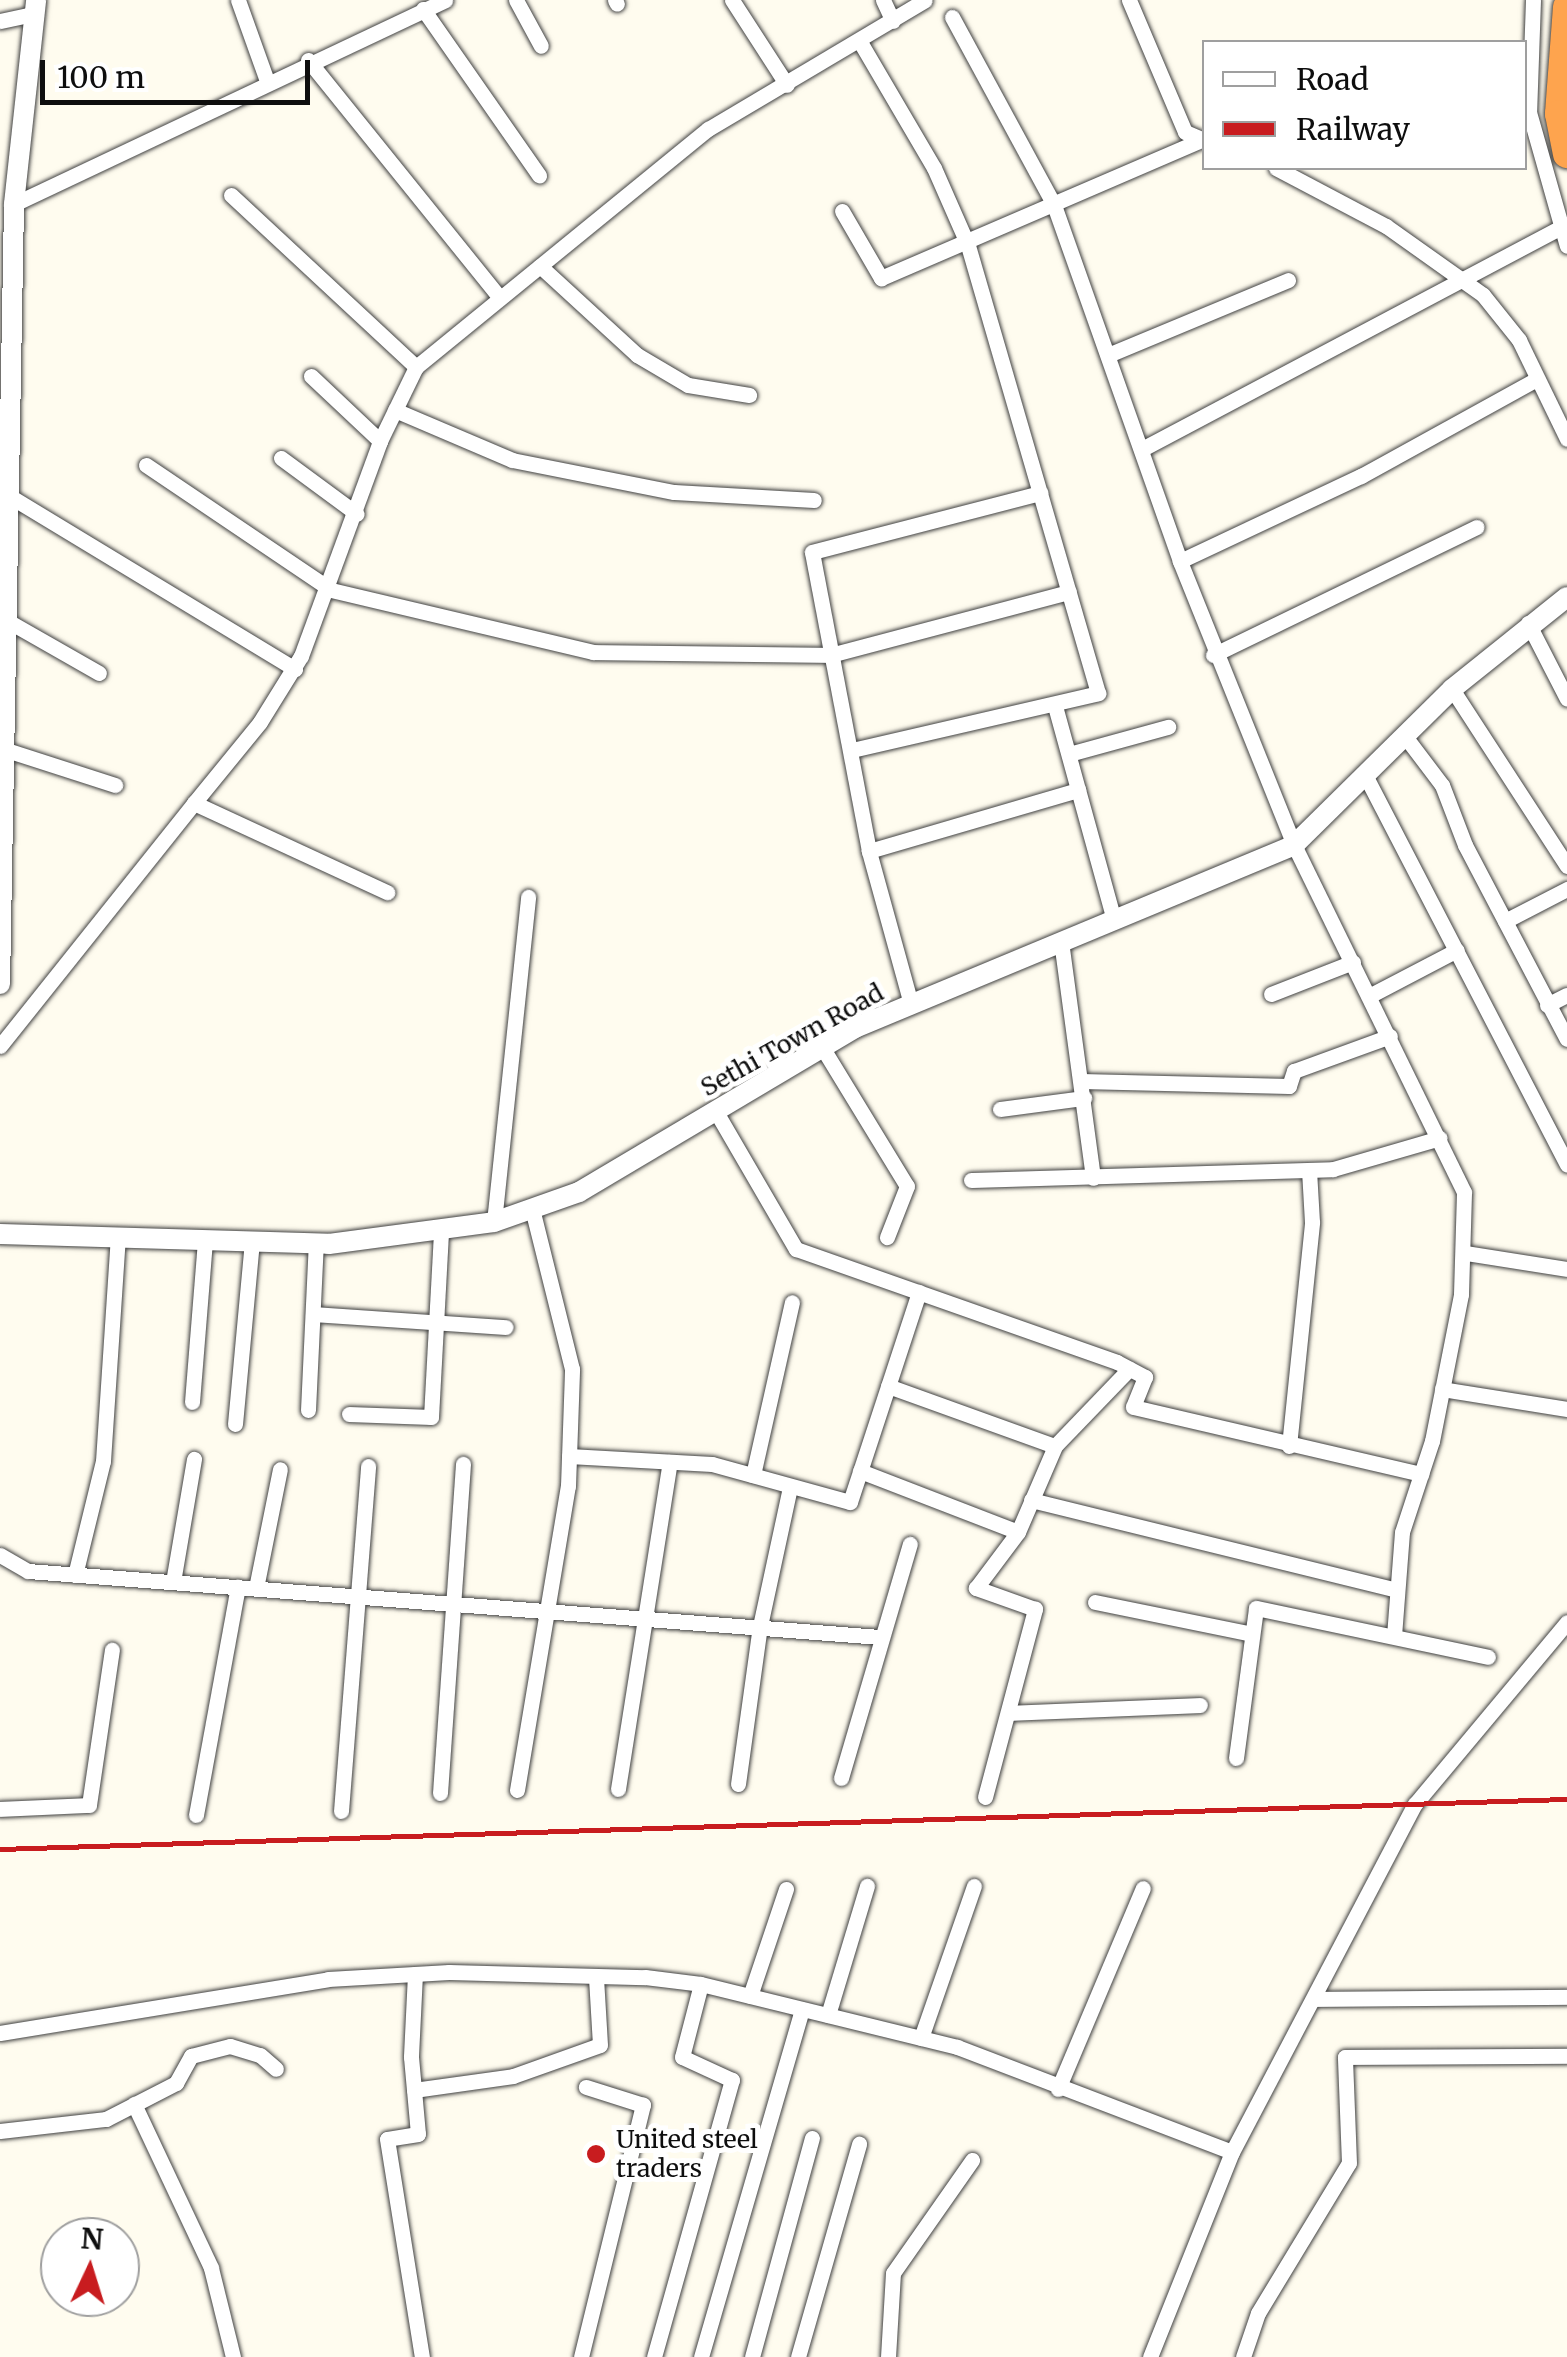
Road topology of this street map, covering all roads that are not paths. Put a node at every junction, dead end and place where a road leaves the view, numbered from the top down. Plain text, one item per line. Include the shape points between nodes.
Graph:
1 (238, 0) edge
2 (445, 0) edge
3 (516, 0) edge
4 (732, 0) edge
5 (883, 0) edge
6 (925, 0) edge
7 (1129, 0) edge
8 (1532, 0) edge
9 (35, 7) edge
10 (1567, 7) edge
11 (423, 8) junction
12 (952, 17) dead end
13 (0, 21) edge
14 (893, 21) junction
15 (860, 42) junction
16 (542, 46) dead end
17 (308, 60) junction
18 (267, 80) junction
19 (787, 85) junction
20 (1202, 138) edge
21 (1202, 140) edge
22 (1567, 154) edge
23 (1280, 170) edge
24 (539, 175) dead end
25 (231, 194) dead end
26 (14, 204) junction
27 (1054, 205) junction
28 (842, 211) dead end
29 (1559, 228) junction
30 (968, 243) junction
31 (1567, 246) edge
32 (540, 266) junction
33 (1288, 280) dead end
34 (1467, 282) junction
35 (499, 297) junction
36 (1108, 356) junction
37 (416, 367) junction
38 (312, 376) dead end
39 (1537, 379) junction
40 (4, 393) edge
41 (749, 395) dead end
42 (395, 410) junction
43 (1567, 439) edge
44 (380, 441) junction
45 (1142, 450) junction
46 (281, 458) dead end
47 (146, 466) dead end
48 (6, 494) junction
49 (1040, 494) junction
50 (814, 500) dead end
51 (357, 514) junction
52 (1477, 527) dead end
53 (2, 534) edge
54 (1180, 561) junction
55 (331, 590) junction
56 (1069, 592) junction
57 (1567, 596) edge
58 (6, 620) junction
59 (1528, 624) junction
60 (1213, 654) junction
61 (830, 655) junction
62 (295, 668) junction
63 (100, 673) dead end
64 (1452, 689) junction
65 (1567, 700) edge
66 (1055, 706) junction
67 (1168, 727) dead end
68 (1404, 735) junction
69 (2, 749) edge
70 (852, 750) junction
71 (1068, 754) junction
72 (1364, 773) junction
73 (115, 786) dead end
74 (1078, 790) junction
75 (194, 803) junction
76 (1294, 845) junction
77 (869, 851) junction
78 (1567, 866) edge
79 (1, 880) edge
80 (1567, 889) edge
81 (387, 892) dead end
82 (528, 897) dead end
83 (1114, 920) junction
84 (1505, 922) junction
85 (1061, 940) junction
86 (1457, 950) junction
87 (1353, 962) junction
88 (0, 984) edge
89 (1272, 994) dead end
90 (1567, 995) edge
91 (1370, 996) junction
92 (911, 1004) junction
93 (1548, 1005) junction
94 (1390, 1036) junction
95 (1567, 1038) edge
96 (0, 1046) edge
97 (822, 1047) junction
98 (1082, 1090) junction
99 (1000, 1108) dead end
100 (715, 1110) junction
101 (1440, 1138) junction
102 (1567, 1164) edge
103 (1309, 1170) junction
104 (1093, 1178) junction
105 (971, 1180) dead end
106 (532, 1209) junction
107 (494, 1222) junction
108 (441, 1232) junction
109 (0, 1234) edge
110 (887, 1237) dead end
111 (118, 1238) junction
112 (205, 1240) junction
113 (252, 1241) junction
114 (316, 1243) junction
115 (1466, 1253) junction
116 (1567, 1269) edge
117 (919, 1292) junction
118 (792, 1302) dead end
119 (313, 1314) junction
120 (436, 1322) junction
121 (506, 1327) dead end
122 (1130, 1368) junction
123 (888, 1386) junction
124 (1442, 1389) junction
125 (192, 1402) dead end
126 (1567, 1409) edge
127 (308, 1410) dead end
128 (349, 1414) dead end
129 (235, 1424) dead end
130 (1055, 1446) junction
131 (1289, 1446) junction
132 (569, 1456) junction
133 (194, 1458) dead end
134 (670, 1462) junction
135 (463, 1464) dead end
136 (368, 1466) dead end
137 (280, 1469) dead end
138 (860, 1472) junction
139 (1421, 1474) junction
140 (753, 1475) junction
141 (790, 1487) junction
142 (1031, 1500) junction
143 (1018, 1532) junction
144 (910, 1544) dead end
145 (0, 1555) edge
146 (75, 1575) junction
147 (173, 1582) junction
148 (238, 1586) junction
149 (256, 1588) junction
150 (1398, 1590) junction
151 (358, 1596) junction
152 (450, 1602) junction
153 (1095, 1602) dead end
154 (550, 1611) junction
155 (643, 1618) junction
156 (1567, 1622) edge
157 (760, 1626) junction
158 (1252, 1634) junction
159 (880, 1636) junction
160 (1394, 1636) junction
161 (112, 1650) dead end
162 (1488, 1656) dead end
163 (1200, 1705) dead end
164 (1008, 1714) junction
165 (1236, 1758) dead end
166 (841, 1778) dead end
167 (738, 1784) dead end
168 (618, 1789) dead end
169 (517, 1790) dead end
170 (440, 1793) dead end
171 (984, 1796) dead end
172 (0, 1809) edge
173 (341, 1811) dead end
174 (196, 1815) dead end
175 (867, 1886) dead end
176 (974, 1886) dead end
177 (1144, 1888) dead end
178 (786, 1889) dead end
179 (415, 1974) junction
180 (596, 1977) junction
181 (701, 1984) junction
182 (750, 1996) junction
183 (1567, 1996) edge
184 (1314, 1999) junction
185 (802, 2008) junction
186 (828, 2015) junction
187 (0, 2033) edge
188 (921, 2038) junction
189 (1567, 2056) edge
190 (276, 2069) dead end
191 (586, 2087) dead end
192 (1058, 2089) junction
193 (414, 2090) junction
194 (134, 2104) junction
195 (0, 2131) edge
196 (812, 2138) dead end
197 (859, 2144) dead end
198 (1232, 2152) junction
199 (972, 2160) dead end
200 (233, 2357) edge
201 (422, 2357) edge
202 (581, 2357) edge
203 (654, 2357) edge
204 (701, 2357) edge
205 (752, 2357) edge
206 (798, 2357) edge
207 (888, 2357) edge
208 (1150, 2357) edge
209 (1243, 2357) edge

1 - 18 street
2 - 11 street
3 - 16 street
4 - 19 street
5 - 14 street
6 - 14 street
7 - 20 street via 1185,132
8 - 29 street via 1529,112
9 - 13 street
9 - 26 street
10 - 22 highway via 1559,114
11 - 17 street
11 - 24 street
12 - 27 street
14 - 15 street
15 - 19 street
15 - 30 street via 934,168
17 - 18 street
17 - 35 street
18 - 26 street
19 - 32 street via 708,129
21 - 27 street
23 - 34 street via 1352,205
25 - 37 street
26 - 40 street
27 - 30 street
27 - 36 street
28 - 30 street via 881,278
29 - 31 street
29 - 34 street
30 - 49 street
32 - 35 street
32 - 41 street via 637,355 688,385
33 - 36 street
34 - 39 street via 1519,340
34 - 45 street
35 - 37 street
36 - 45 street
37 - 42 street
38 - 44 street
39 - 43 street
39 - 54 street via 1361,476
40 - 48 street
42 - 44 street
42 - 50 street via 512,460 674,492
44 - 51 street
45 - 54 street
46 - 51 street
47 - 55 street
48 - 53 street
48 - 62 street
49 - 56 street
49 - 61 street via 812,552
51 - 55 street
52 - 60 street
53 - 58 street
54 - 60 street
55 - 61 street via 593,652
55 - 62 street
56 - 61 street
56 - 66 street via 1098,694
57 - 59 street, Sethi Town Road
58 - 63 street
58 - 69 street
59 - 64 street, Sethi Town Road
59 - 65 street
60 - 76 street
61 - 70 street
62 - 75 street
64 - 68 street, Sethi Town Road
64 - 78 street
66 - 70 street
66 - 71 street
67 - 71 street
68 - 72 street, Sethi Town Road
68 - 84 street via 1442,785
69 - 73 street
69 - 79 street
70 - 77 street
71 - 74 street
72 - 76 street, Sethi Town Road
72 - 86 street
74 - 77 street
74 - 83 street
75 - 81 street
75 - 96 street
76 - 83 street, Sethi Town Road
76 - 87 street
77 - 92 street
79 - 88 street
80 - 84 street
82 - 107 street
83 - 85 street, Sethi Town Road
84 - 93 street
85 - 92 street, Sethi Town Road
85 - 98 street
86 - 91 street
86 - 102 street
87 - 89 street
87 - 91 street
90 - 93 street
91 - 94 street
92 - 97 street, Sethi Town Road
93 - 95 street
94 - 98 street via 1294,1071 1289,1086
94 - 101 street
97 - 100 street, Sethi Town Road
97 - 110 street via 907,1186
98 - 99 street
98 - 104 street
100 - 106 street, Sethi Town Road via 579,1192
100 - 117 street via 796,1249
101 - 103 street
101 - 115 street via 1464,1192
103 - 104 street
103 - 131 street via 1312,1222
104 - 105 street
106 - 107 street, Sethi Town Road
106 - 132 street via 572,1369
107 - 108 street, Sethi Town Road
108 - 114 street, Sethi Town Road
108 - 120 street
109 - 111 street, Sethi Town Road
111 - 112 street, Sethi Town Road
111 - 146 street via 103,1460
112 - 113 street, Sethi Town Road
112 - 125 street
113 - 114 street, Sethi Town Road
113 - 129 street
114 - 119 street
115 - 116 street
115 - 124 street
117 - 122 street
117 - 123 street
118 - 140 street
119 - 120 street
119 - 127 street
120 - 121 street
120 - 128 street via 431,1417
122 - 130 street
122 - 131 street via 1145,1376 1133,1407
123 - 130 street
123 - 138 street
124 - 126 street
124 - 139 street
130 - 142 street
131 - 139 street
132 - 134 street
132 - 154 street
133 - 147 street
134 - 140 street
134 - 155 street
135 - 152 street
136 - 151 street
137 - 149 street
138 - 141 street via 850,1502
138 - 143 street
139 - 150 street via 1402,1532
140 - 141 street
141 - 157 street
142 - 143 street
142 - 150 street
143 - 164 street via 976,1588 1035,1609
144 - 159 street
145 - 146 street via 28,1571
146 - 147 street
147 - 148 street
148 - 149 street
148 - 174 street
149 - 151 street
150 - 160 street
151 - 152 street
151 - 173 street
152 - 154 street
152 - 170 street
153 - 158 street
154 - 155 street
154 - 169 street
155 - 157 street
155 - 168 street
156 - 184 street via 1414,1804
157 - 159 street
157 - 167 street
158 - 160 street via 1256,1608
158 - 165 street
159 - 166 street
160 - 162 street
161 - 172 street via 89,1804
163 - 164 street
164 - 171 street
175 - 186 street
176 - 188 street
177 - 192 street
178 - 182 street
179 - 180 street
179 - 187 street via 328,1979
179 - 193 street
180 - 181 street
180 - 193 street via 600,2045 512,2076
181 - 182 street
181 - 203 street via 682,2057 732,2080
182 - 185 street
183 - 184 street
184 - 198 street
185 - 186 street
185 - 204 street
186 - 188 street
188 - 192 street
189 - 209 street via 1345,2057 1349,2162 1258,2313
190 - 194 street via 260,2055 230,2046 191,2056 176,2082
191 - 202 street via 643,2105
192 - 198 street
193 - 201 street via 418,2134 386,2139
194 - 195 street via 106,2118
194 - 200 street via 211,2268
196 - 205 street
197 - 206 street
198 - 208 street
199 - 207 street via 893,2274

